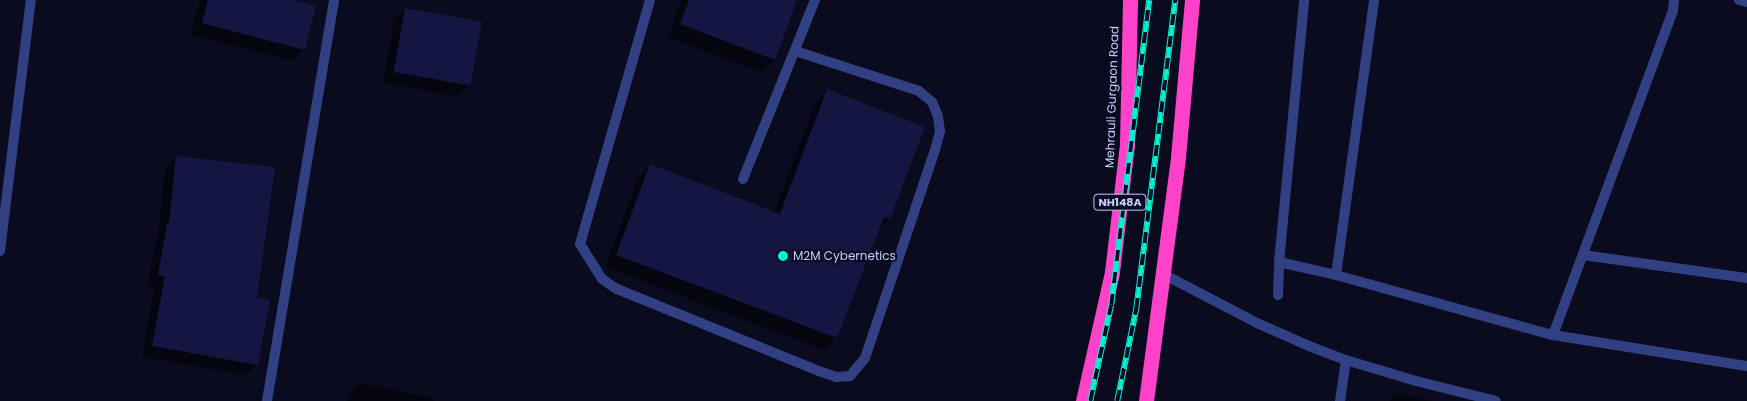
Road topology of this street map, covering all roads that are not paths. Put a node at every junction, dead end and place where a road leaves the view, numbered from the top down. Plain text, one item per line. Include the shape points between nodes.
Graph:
1 (31, 0) edge
2 (334, 0) edge
3 (650, 0) edge
4 (815, 0) edge
5 (1130, 0) edge
6 (1192, 0) edge
7 (1304, 0) edge
8 (1374, 0) edge
9 (1674, 0) edge
10 (1739, 0) edge
11 (1747, 2) edge
12 (795, 51) junction
13 (743, 179) dead end
14 (0, 251) edge
15 (1583, 255) junction
16 (1279, 262) junction
17 (1163, 274) junction
18 (1336, 275) junction
19 (1747, 278) edge
20 (1278, 295) dead end
21 (1553, 335) junction
22 (1346, 360) junction
23 (1747, 366) edge
24 (268, 401) edge
25 (1083, 401) edge
26 (1146, 401) edge
27 (1340, 401) edge
28 (1496, 401) edge

1 - 14 street
2 - 24 street
3 - 12 street via 580,244 602,280 617,289 819,371 836,377 850,376 866,358 935,150 940,131 938,116 932,102 919,91
4 - 12 street
5 - 25 highway, Mehrauli Gurgaon Road / NH148A via 1127,144 1112,272
6 - 17 highway via 1178,157
7 - 16 street
8 - 18 street
9 - 15 street via 1673,11
10 - 11 street
12 - 13 street
15 - 19 street
15 - 21 street
16 - 18 street
16 - 20 street
17 - 22 street via 1290,339
17 - 26 highway
18 - 21 street
21 - 23 street
22 - 27 street
22 - 28 street

